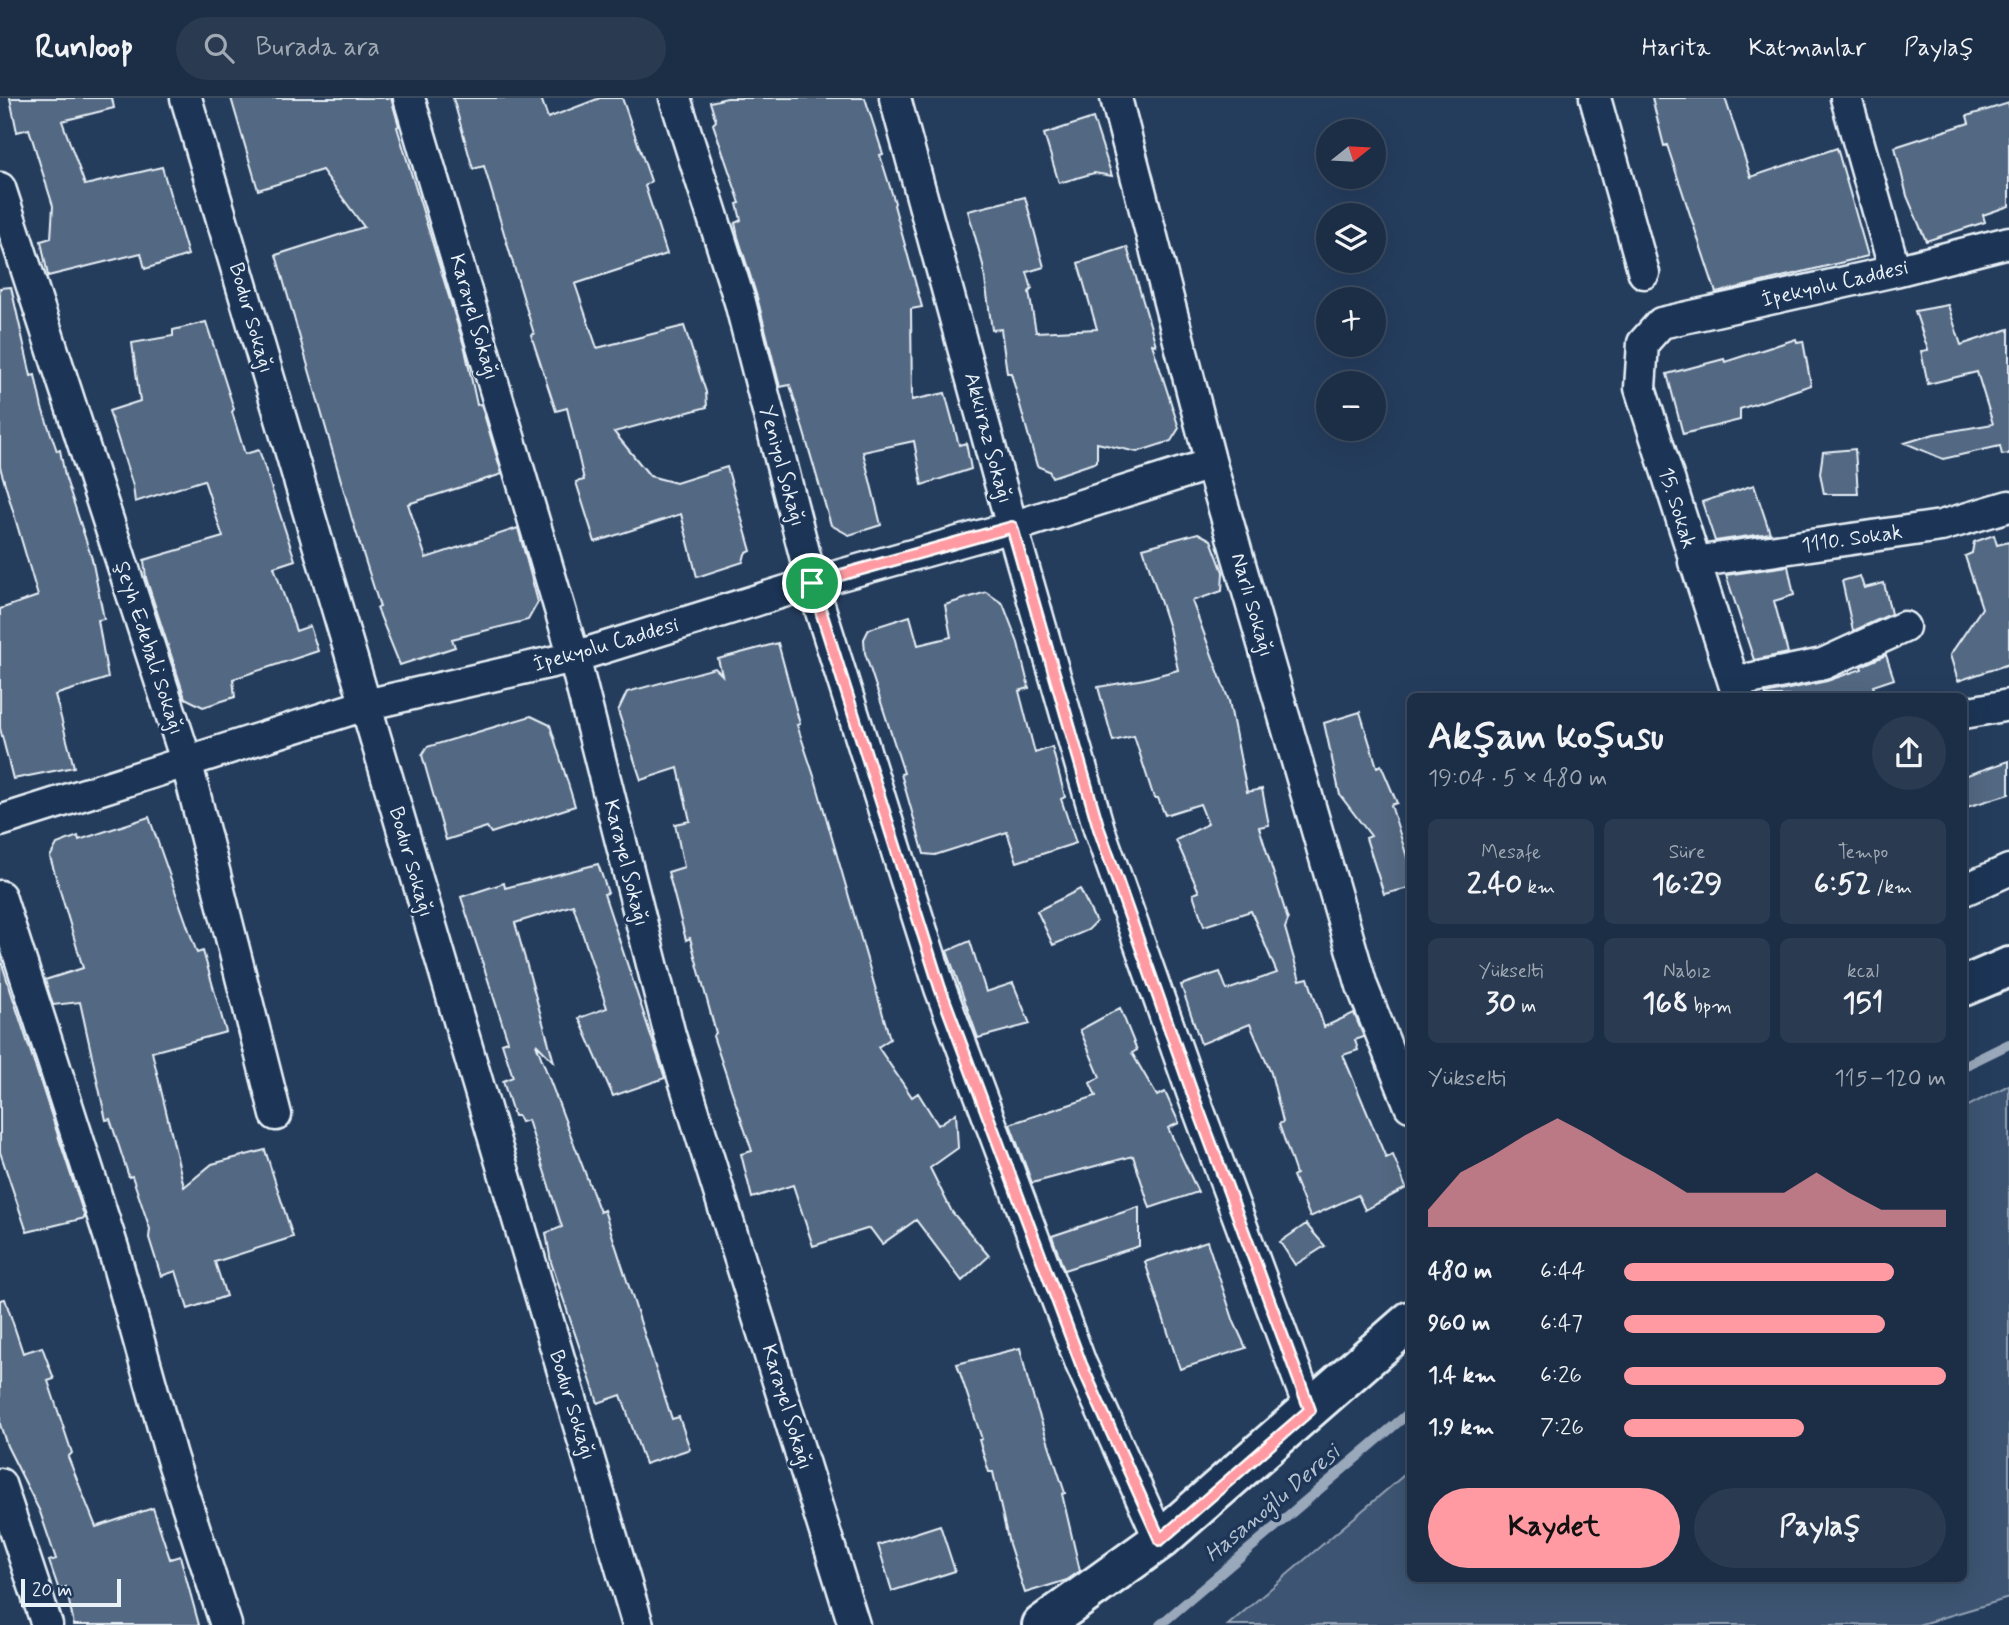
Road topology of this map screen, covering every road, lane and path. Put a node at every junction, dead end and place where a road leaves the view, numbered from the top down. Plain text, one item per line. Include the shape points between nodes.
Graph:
1 (186, 98) edge
2 (409, 98) edge
3 (675, 98) edge
4 (895, 98) edge
5 (1116, 98) edge
6 (1595, 98) edge
7 (1846, 98) edge
8 (0, 188) edge
9 (2009, 242) edge
10 (1895, 271) junction
11 (1644, 273) dead end
12 (1661, 323) joint
13 (1211, 464) junction
14 (2009, 506) edge
15 (1012, 527) junction
16 (1694, 562) junction
17 (812, 583) junction
18 (1904, 627) dead end
19 (574, 657) junction
20 (1736, 689) edge
21 (365, 705) junction
22 (2009, 705) edge
23 (1967, 712) edge
24 (186, 760) junction
25 (0, 821) edge
26 (2009, 870) edge
27 (1967, 889) edge
28 (0, 896) edge
29 (2009, 967) edge
30 (1967, 985) edge
31 (1407, 1098) edge
32 (276, 1115) dead end
33 (1407, 1324) edge
34 (1310, 1410) junction
35 (0, 1484) edge
36 (1160, 1540) junction
37 (47, 1625) edge
38 (226, 1625) edge
39 (638, 1625) edge
40 (854, 1625) edge
41 (1042, 1625) edge

1 - 21 street, Bodur Sokağı
2 - 19 street, Karayel Sokağı
3 - 17 street, Yeniyol Sokağı via 740,302
4 - 15 street, Akkiraz Sokağı
5 - 13 street, Narlı Sokağı
6 - 11 street
7 - 10 street
8 - 24 street, Şeyh Edebali Sokağı
9 - 10 street, İpekyolu Caddesi
10 - 12 street, İpekyolu Caddesi
12 - 16 street, 15. Sokak via 1643,343 1640,388
13 - 15 street, İpekyolu Caddesi
13 - 31 street, Narlı Sokağı via 1362,986
14 - 16 street, 1110. Sokak via 1941,526
15 - 17 street, İpekyolu Caddesi
15 - 34 street, Akkiraz Sokağı via 1099,829
16 - 20 street, 15. Sokak
17 - 19 street, İpekyolu Caddesi
17 - 36 street, Yeniyol Sokağı via 940,988 1081,1364
18 - 20 street via 1824,664
19 - 21 street, İpekyolu Caddesi
19 - 40 street, Karayel Sokağı via 670,1035
21 - 24 street, İpekyolu Caddesi
21 - 39 street, Bodur Sokağı
22 - 23 street
24 - 25 street, İpekyolu Caddesi
24 - 32 street, Şeyh Edebali Sokağı
26 - 27 street
28 - 38 street via 113,1248
29 - 30 street
33 - 34 street
34 - 36 street
35 - 37 street
36 - 41 street

